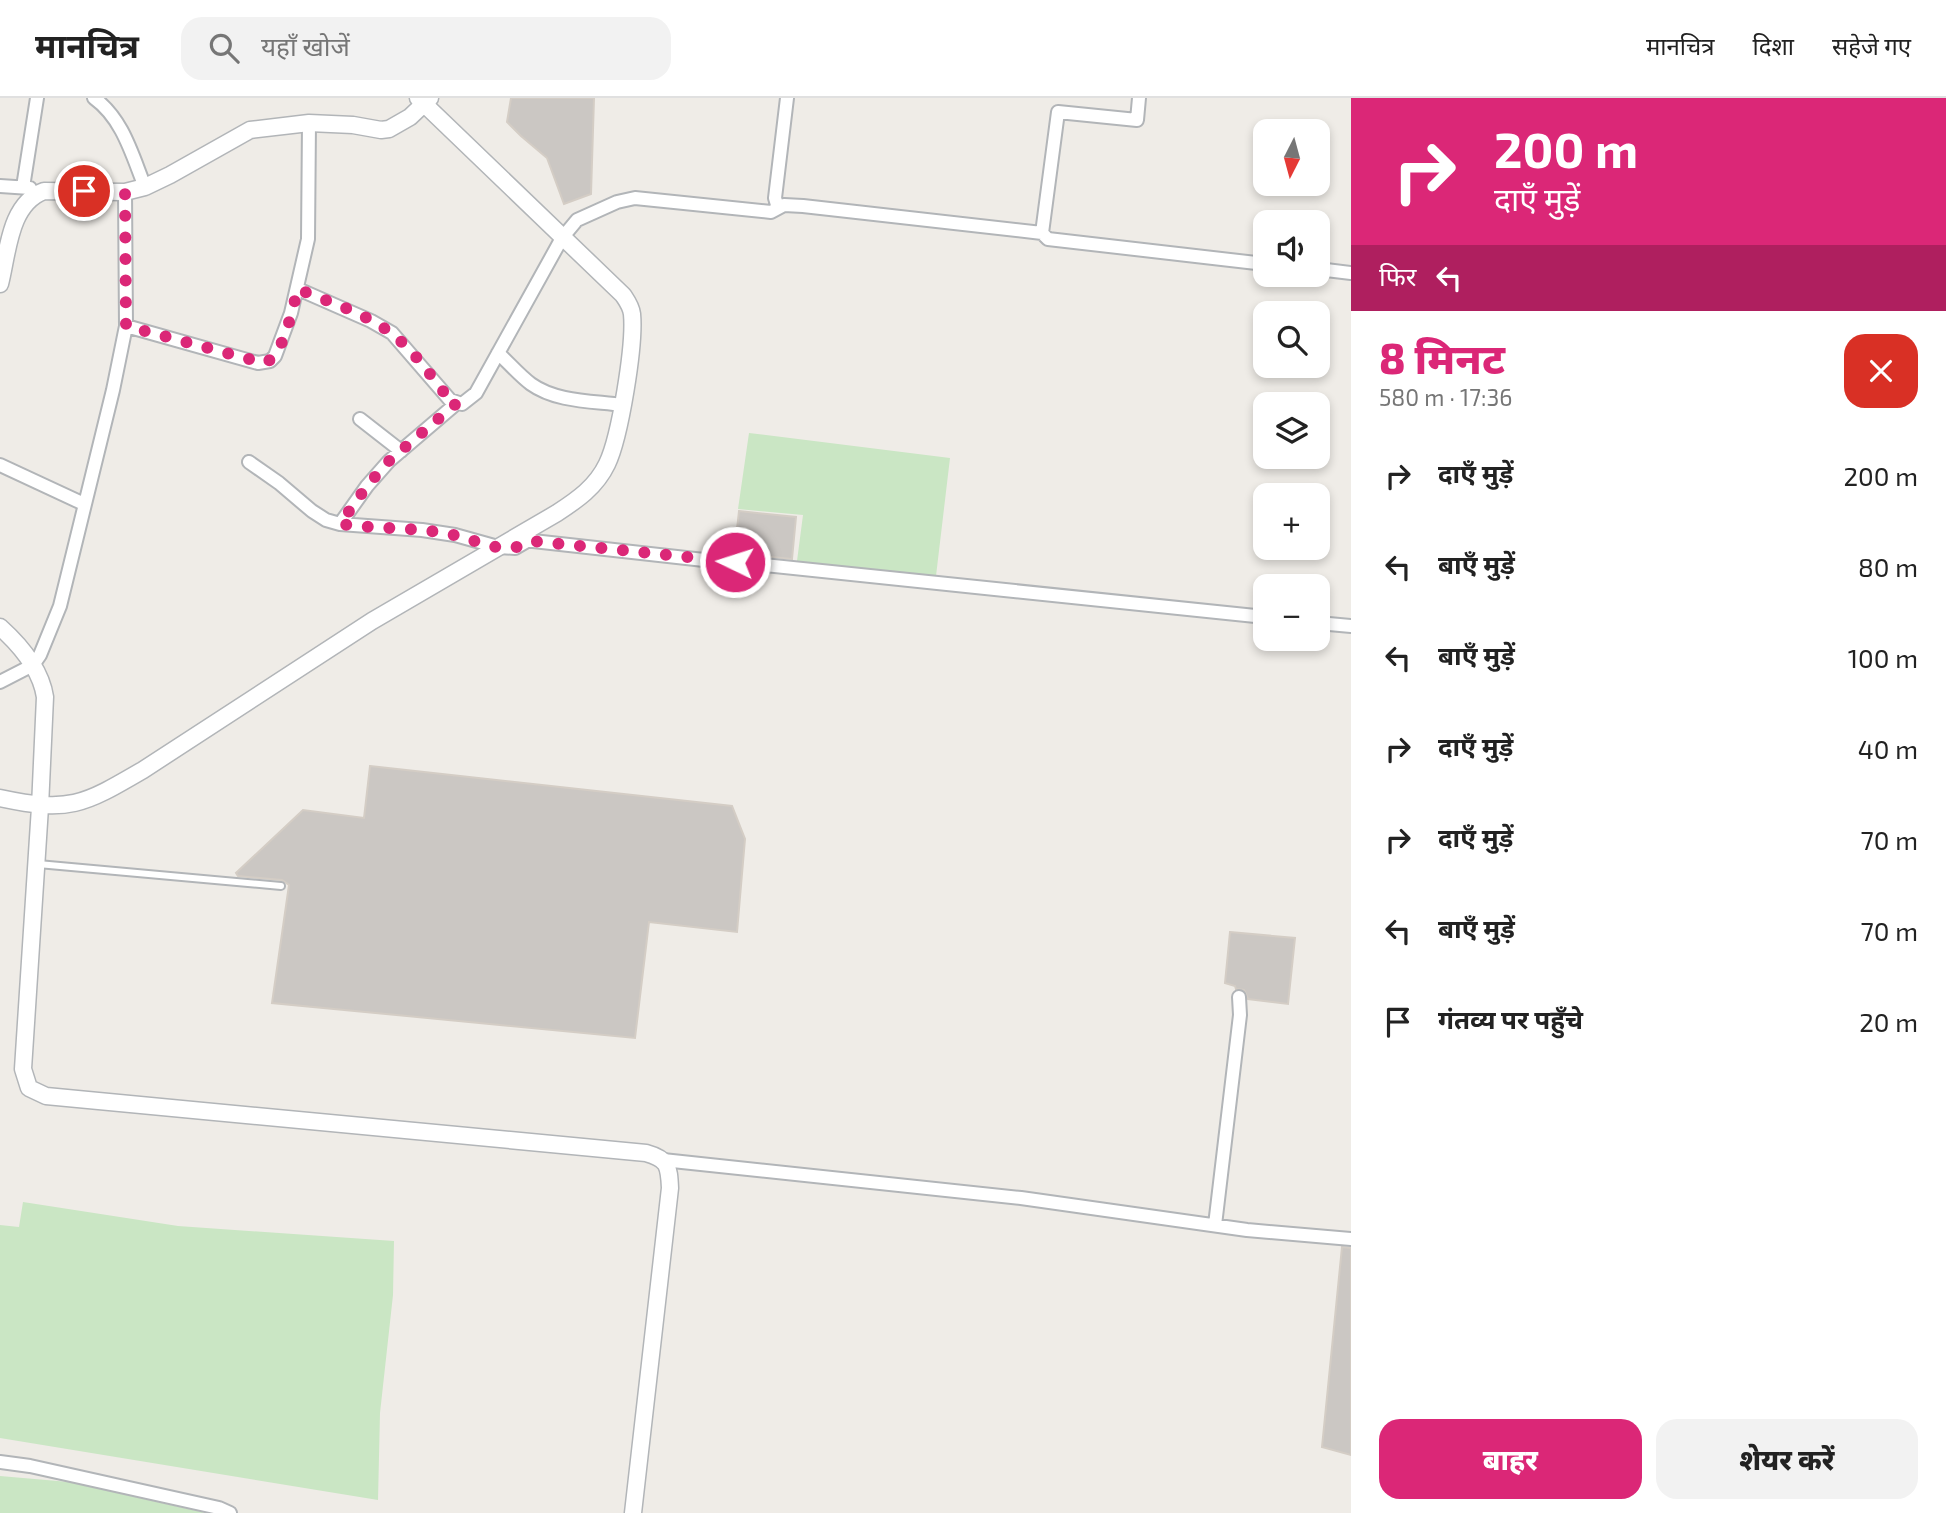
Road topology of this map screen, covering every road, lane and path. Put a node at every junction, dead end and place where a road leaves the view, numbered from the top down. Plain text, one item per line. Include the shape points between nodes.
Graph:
1 (37, 98) edge
2 (94, 98) edge
3 (787, 98) edge
4 (1139, 98) edge
5 (424, 100) edge
6 (309, 123) junction
7 (0, 186) edge
8 (23, 187) junction
9 (145, 187) junction
10 (44, 191) junction
11 (125, 192) junction
12 (778, 208) junction
13 (1042, 233) junction
14 (562, 238) junction
15 (1253, 263) edge
16 (1330, 270) edge
17 (1351, 273) edge
18 (0, 284) edge
19 (298, 289) junction
20 (126, 326) junction
21 (498, 353) junction
22 (457, 403) junction
23 (622, 405) junction
24 (360, 419) dead end
25 (401, 451) junction
26 (249, 462) dead end
27 (0, 465) edge
28 (84, 504) junction
29 (340, 524) junction
30 (498, 547) junction
31 (1253, 616) edge
32 (1330, 624) edge
33 (1351, 626) edge
34 (0, 627) edge
35 (33, 664) junction
36 (0, 682) edge
37 (0, 798) edge
38 (40, 807) junction
39 (36, 864) junction
40 (281, 886) dead end
41 (1239, 998) dead end
42 (663, 1160) junction
43 (1215, 1226) junction
44 (1351, 1239) edge
45 (0, 1462) edge
46 (230, 1513) edge
47 (633, 1513) edge

1 - 8 street
2 - 9 street via 115,118
3 - 12 street via 775,198
4 - 13 street via 1137,120 1058,112
5 - 6 street via 410,117 389,129
5 - 14 street
6 - 9 street via 250,130
6 - 19 street via 309,225
7 - 8 street
8 - 10 street
9 - 11 street
10 - 11 street
10 - 18 street via 22,207
11 - 20 street
12 - 13 street via 803,206
12 - 14 street via 771,212 635,198 577,220
13 - 15 street via 1048,239
14 - 21 street
14 - 23 street via 629,304 631,335
16 - 17 street
19 - 20 street via 280,348 264,363
19 - 22 street via 392,333
20 - 28 street
21 - 22 street via 475,393
21 - 23 street via 540,389
22 - 25 street
23 - 30 street via 613,447 596,482 573,503
24 - 25 street
25 - 29 street via 367,486
26 - 29 street via 312,511
27 - 28 street
28 - 35 street via 56,616
29 - 30 street via 422,530
30 - 31 street via 514,548 533,541 735,559
30 - 38 street via 372,621 104,793 72,805
32 - 33 street
34 - 35 street
35 - 36 street
35 - 38 street via 45,697
37 - 38 street
38 - 39 street
39 - 40 lane
39 - 42 street via 23,1069 29,1088 46,1096 646,1153
41 - 43 street
42 - 43 street via 1021,1198
42 - 47 street via 669,1168 670,1188
43 - 44 street
45 - 46 street

